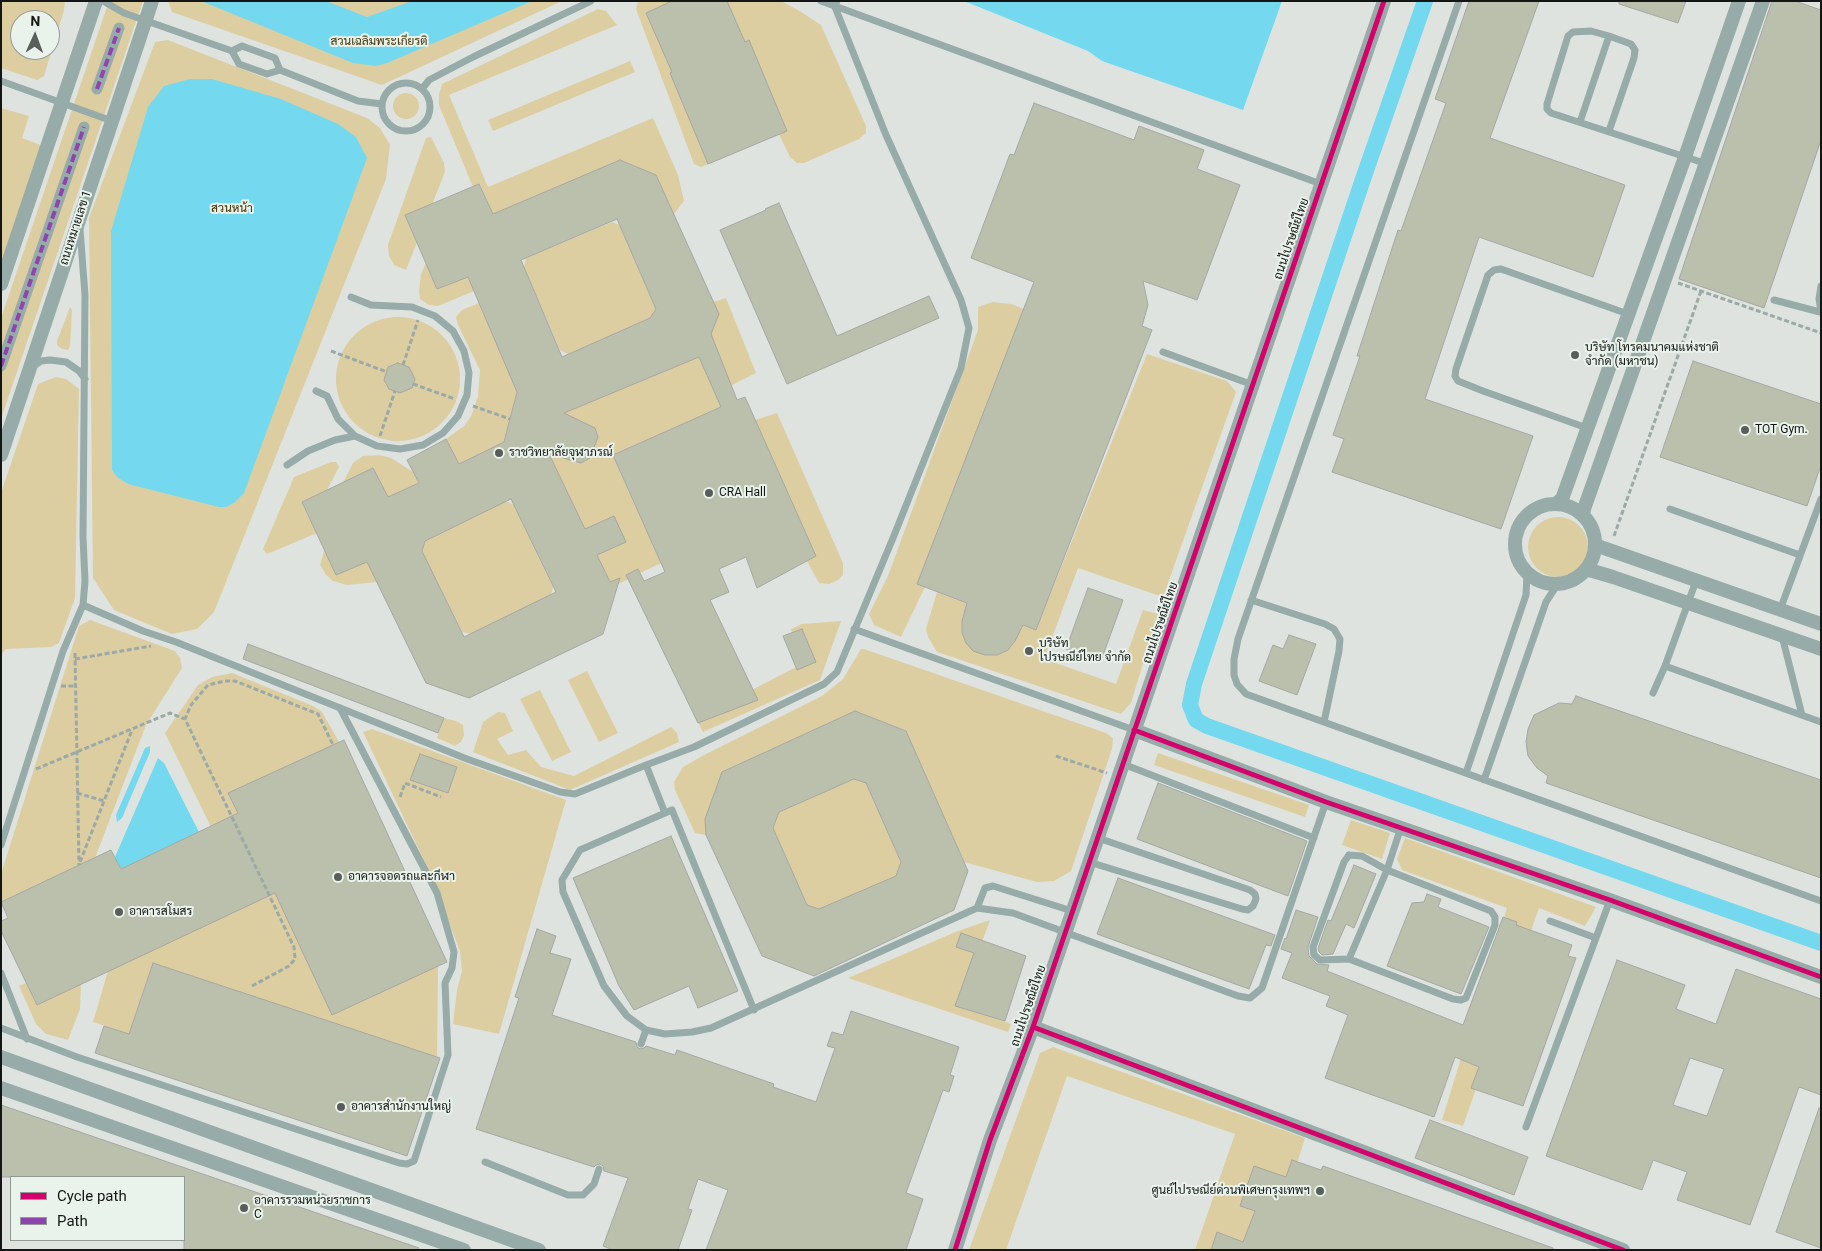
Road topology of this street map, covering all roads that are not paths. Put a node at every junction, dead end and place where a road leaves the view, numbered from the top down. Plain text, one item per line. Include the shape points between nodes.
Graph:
1 (96, 1) edge
2 (104, 1) edge
3 (152, 1) edge
4 (591, 1) edge
5 (821, 1) edge
6 (1384, 1) edge
7 (1459, 1) edge
8 (1739, 1) edge
9 (1763, 1) edge
10 (836, 4) edge
11 (145, 21) junction
12 (119, 28) dead end
13 (1609, 36) junction
14 (232, 51) junction
15 (280, 70) junction
16 (1, 81) edge
17 (97, 89) dead end
18 (422, 89) junction
19 (61, 104) junction
20 (382, 104) junction
21 (112, 121) junction
22 (1580, 122) junction
23 (84, 127) dead end
24 (1609, 132) junction
25 (1685, 157) junction
26 (1707, 164) junction
27 (1321, 184) junction
28 (79, 219) junction
29 (1, 284) edge
30 (1821, 286) edge
31 (351, 297) dead end
32 (1774, 300) dead end
33 (1821, 312) edge
34 (1628, 314) junction
35 (1163, 352) dead end
36 (1, 366) edge
37 (30, 368) junction
38 (85, 379) junction
39 (1253, 385) junction
40 (316, 391) dead end
41 (1587, 428) junction
42 (355, 436) junction
43 (1, 455) edge
44 (288, 465) dead end
45 (1821, 499) edge
46 (1556, 504) junction
47 (1670, 509) dead end
48 (1584, 516) junction
49 (1595, 545) junction
50 (1800, 555) junction
51 (1586, 569) junction
52 (1527, 574) junction
53 (1696, 581) junction
54 (1557, 585) junction
55 (1251, 600) junction
56 (1689, 602) junction
57 (83, 604) junction
58 (1780, 610) junction
59 (1821, 624) edge
60 (854, 629) junction
61 (1782, 636) junction
62 (1821, 649) edge
63 (1665, 666) junction
64 (1653, 693) dead end
65 (340, 708) junction
66 (1802, 715) junction
67 (1324, 722) junction
68 (1821, 722) edge
69 (1134, 730) junction
70 (646, 765) junction
71 (1121, 771) junction
72 (1466, 773) junction
73 (1484, 780) junction
74 (1326, 802) junction
75 (665, 813) junction
76 (1401, 828) junction
77 (1098, 838) junction
78 (1314, 838) junction
79 (1, 845) edge
80 (1090, 862) junction
81 (1387, 870) junction
82 (1610, 900) junction
83 (1821, 901) edge
84 (976, 908) junction
85 (1072, 911) junction
86 (1550, 921) dead end
87 (1065, 932) junction
88 (1596, 938) junction
89 (1349, 959) junction
90 (1, 973) edge
91 (1821, 977) edge
92 (754, 1010) junction
93 (1033, 1027) junction
94 (1, 1028) edge
95 (646, 1030) junction
96 (27, 1039) junction
97 (641, 1044) dead end
98 (1, 1057) edge
99 (1, 1088) edge
100 (1526, 1127) dead end
101 (485, 1162) dead end
102 (599, 1169) dead end
103 (464, 1250) edge
104 (539, 1250) edge
105 (955, 1250) edge
106 (1623, 1250) edge

1 - 19 street
2 - 11 lane
3 - 11 street, ถนนหมายเลข 1
4 - 18 lane via 429,80
5 - 10 lane
6 - 27 street, ถนนไปรษณีย์ไทย
7 - 55 lane
8 - 25 street
9 - 26 street
10 - 27 lane
10 - 60 lane via 886,135 961,300 969,328 961,368
11 - 14 lane
11 - 21 street, ถนนหมายเลข 1
12 - 17 street
13 - 22 lane
13 - 22 lane via 1580,30 1568,36 1546,104 1551,112
13 - 24 lane via 1631,44 1635,50
14 - 15 lane via 239,64 266,74
14 - 15 lane via 242,46 275,58
15 - 20 lane via 358,101
16 - 19 lane
18 - 20 lane via 408,83 399,84 386,93
18 - 20 lane via 430,102 430,110 417,129 401,131 394,128 384,116
19 - 21 lane
19 - 29 street
21 - 28 street, ถนนหมายเลข 1
22 - 24 lane
23 - 36 street, ถนนหมายเลข 1
24 - 25 lane
25 - 26 lane
25 - 34 street
26 - 48 street
27 - 39 street, ถนนไปรษณีย์ไทย
28 - 37 street, ถนนหมายเลข 1
28 - 38 lane via 85,296
30 - 33 lane
31 - 42 lane via 371,306 412,307 435,316 452,331 464,351 469,373 467,396 458,416 443,433 423,445 400,449 377,446
32 - 33 lane
34 - 41 street
34 - 41 lane via 1501,269 1488,274 1456,369 1458,381
35 - 39 lane
37 - 38 lane via 41,361 66,362
37 - 43 street, ถนนหมายเลข 1
38 - 57 lane
39 - 69 street, ถนนไปรษณีย์ไทย
40 - 42 lane via 327,396 338,418
41 - 46 street via 1562,499
42 - 44 lane via 308,451
45 - 50 lane
46 - 48 street via 1571,507
46 - 52 street via 1540,506 1526,515 1517,529 1514,545 1517,561
47 - 50 lane
48 - 49 street via 1592,530
49 - 51 street via 1593,558
49 - 53 street
50 - 58 lane
51 - 54 street via 1573,580
51 - 56 street
52 - 54 street via 1541,583
52 - 72 lane via 1526,595
53 - 56 lane
53 - 58 street
54 - 73 lane via 1546,602
55 - 67 lane via 1234,659 1237,684 1246,694
55 - 67 lane via 1325,624 1340,639
56 - 61 street
56 - 63 lane
57 - 65 lane via 143,631
57 - 79 lane via 63,651
58 - 59 street
60 - 69 lane
60 - 70 lane via 837,672 824,684 694,747
61 - 62 street
61 - 66 lane
63 - 64 lane
63 - 66 lane
65 - 70 lane via 560,792 575,794
65 - 96 lane via 437,893 454,952 452,968 445,983 448,1055 414,1161 407,1164 390,1160
66 - 68 lane
67 - 72 lane
69 - 71 street, ถนนไปรษณีย์ไทย
69 - 74 street
70 - 75 lane
71 - 77 street, ถนนไปรษณีย์ไทย
71 - 78 lane
72 - 73 lane
73 - 83 lane
74 - 76 street
74 - 78 lane
75 - 92 lane via 672,810
75 - 95 lane via 580,850 562,880 563,892 604,986 627,1016
76 - 81 lane
76 - 82 street
77 - 80 street, ถนนไปรษณีย์ไทย
77 - 80 lane via 1250,890 1256,899 1248,910 1242,909
78 - 87 lane via 1262,988 1250,998
80 - 85 street, ถนนไปรษณีย์ไทย
81 - 89 lane
81 - 89 lane via 1362,856 1350,855 1344,862 1313,947 1314,955 1320,960
81 - 89 lane via 1491,911 1495,917 1495,925 1469,993 1461,1000 1454,999
82 - 88 lane
82 - 91 street
84 - 85 lane via 985,888 993,886
84 - 87 lane via 1014,913
84 - 92 lane
85 - 87 street, ถนนไปรษณีย์ไทย
86 - 88 lane
87 - 93 street, ถนนไปรษณีย์ไทย
88 - 100 lane
90 - 96 lane
92 - 95 lane via 692,1032 665,1034
93 - 105 street, ถนนไปรษณีย์ไทย via 990,1140
93 - 106 street
94 - 96 lane
95 - 97 lane
98 - 104 street
99 - 103 street
101 - 102 lane via 568,1195 584,1195 594,1184

